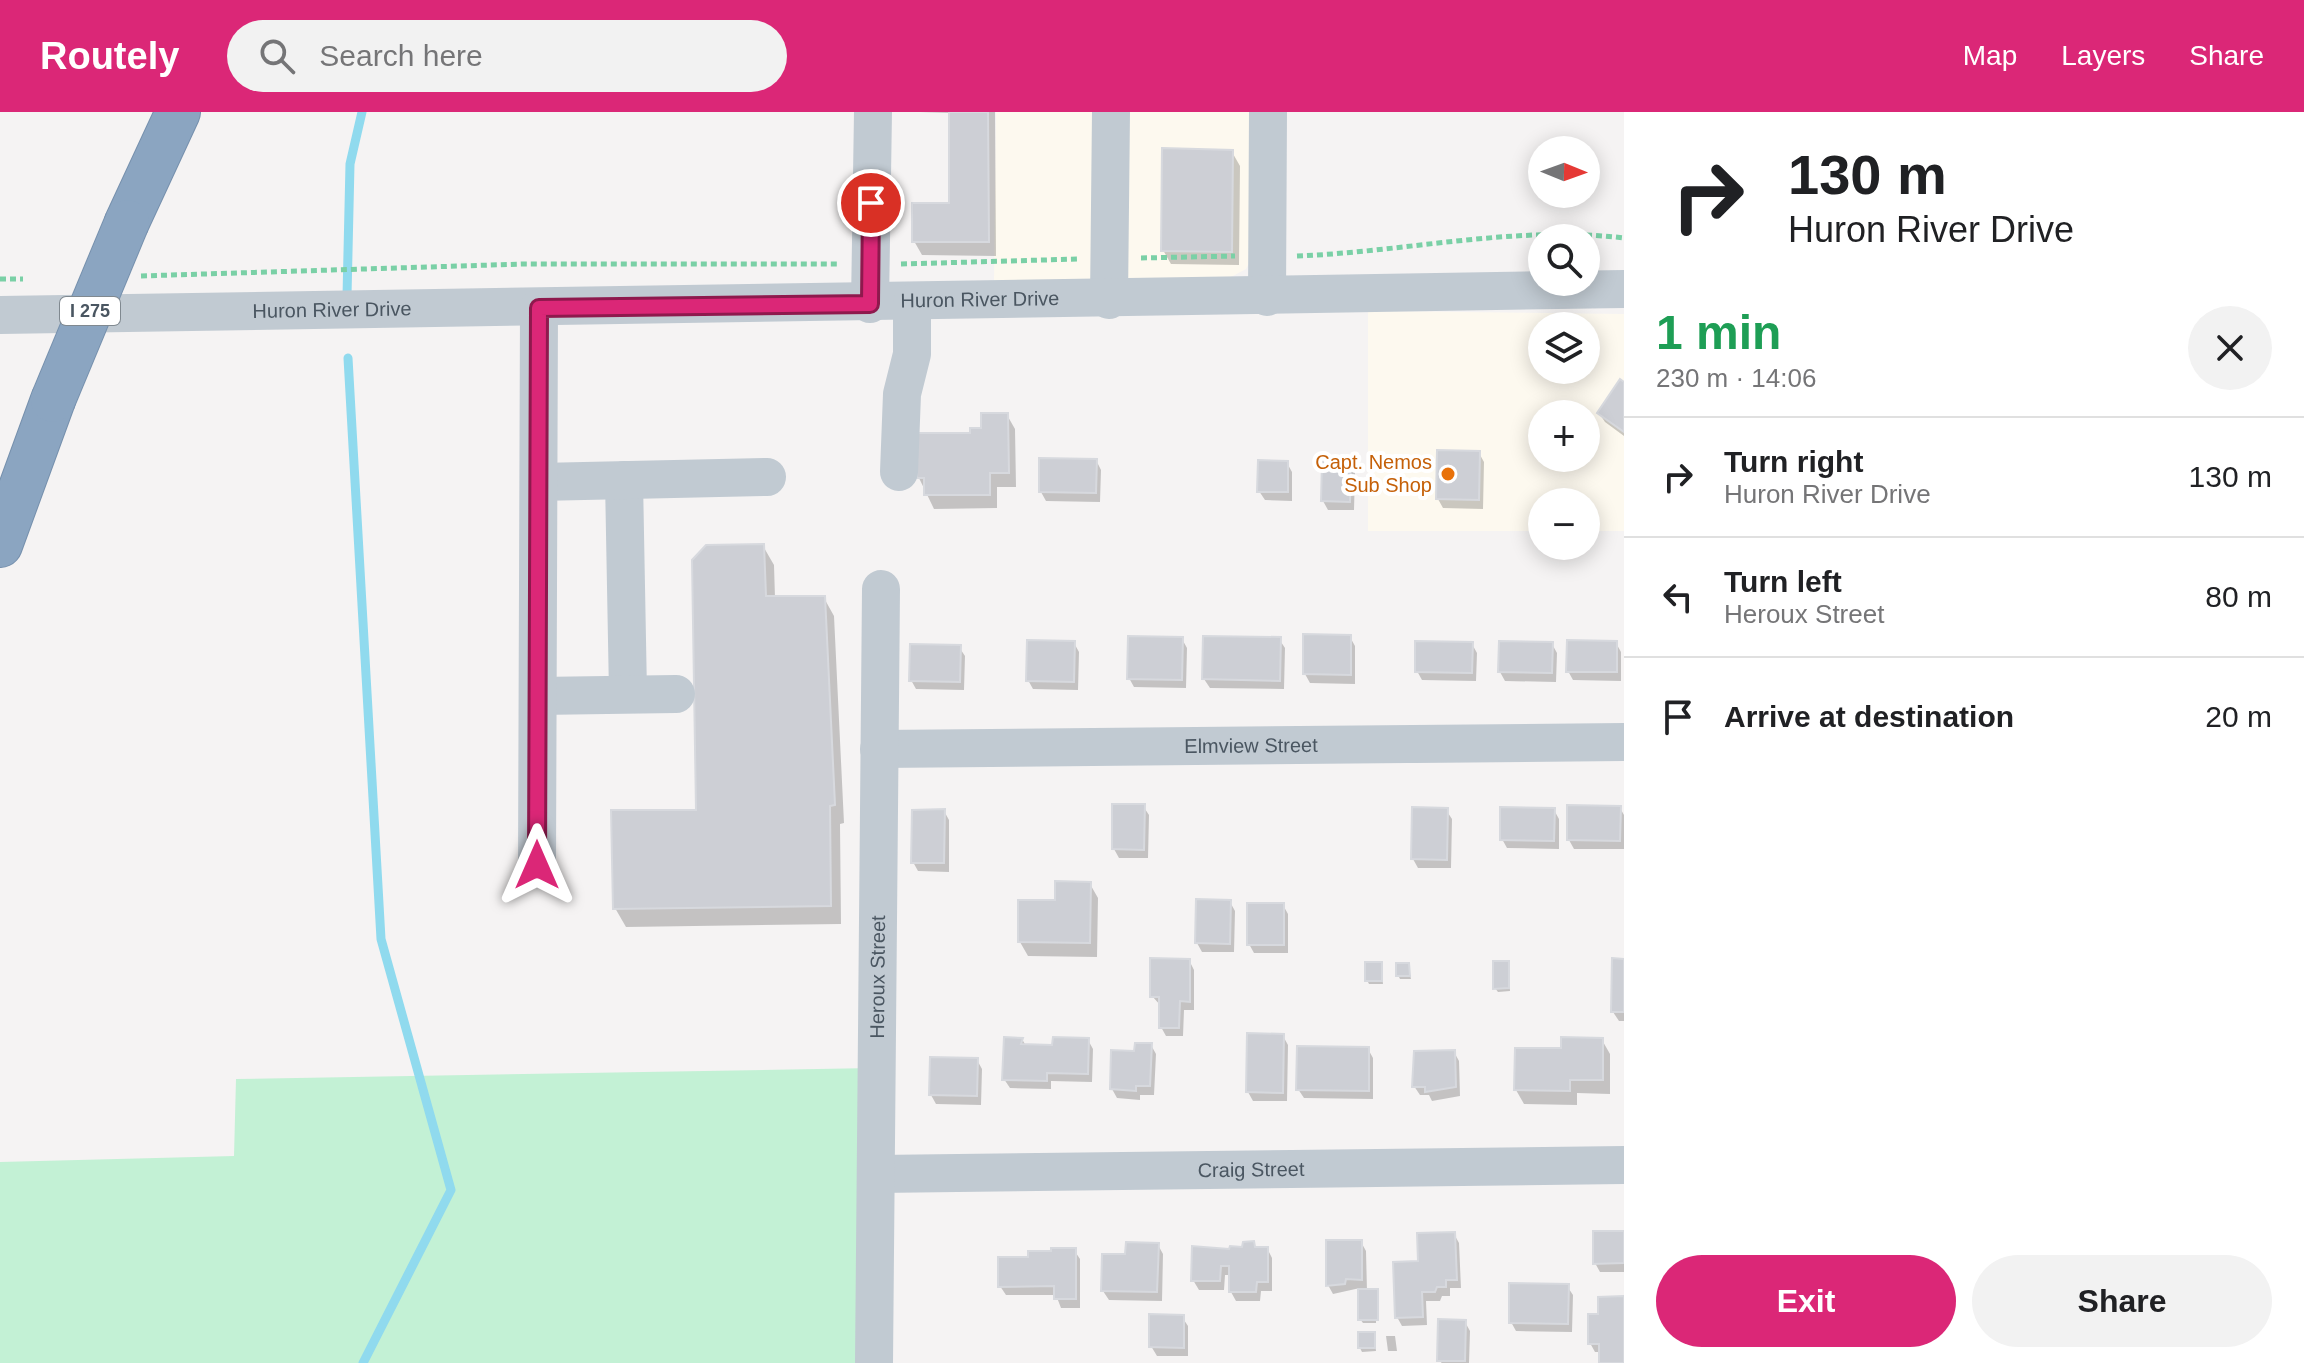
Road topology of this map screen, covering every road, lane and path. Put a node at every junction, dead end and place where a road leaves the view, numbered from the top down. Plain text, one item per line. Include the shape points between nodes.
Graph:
1 (178, 112) edge
2 (873, 112) edge
3 (1111, 112) edge
4 (1268, 112) edge
5 (1624, 238) edge
6 (1268, 256) junction
7 (1110, 258) junction
8 (870, 264) junction
9 (133, 277) dead end
10 (0, 279) edge
11 (27, 279) dead end
12 (1624, 289) edge
13 (1267, 297) junction
14 (1109, 300) junction
15 (912, 303) junction
16 (870, 304) junction
17 (539, 308) junction
18 (0, 315) edge
19 (899, 472) dead end
20 (767, 477) dead end
21 (624, 480) junction
22 (539, 482) junction
23 (0, 545) edge
24 (881, 589) dead end
25 (628, 693) junction
26 (676, 694) dead end
27 (538, 696) junction
28 (1624, 742) edge
29 (879, 749) junction
30 (537, 865) dead end
31 (1624, 1165) edge
32 (877, 1174) junction
33 (874, 1363) edge

1 - 23 highway, I 275, bridge via 53,400
2 - 8 street
3 - 7 street
4 - 6 street
5 - 6 path via 1467,240 1335,255
6 - 7 path
6 - 13 street
7 - 8 path
7 - 14 street
8 - 9 path via 524,264
8 - 16 street
10 - 11 path
12 - 13 street, Huron River Drive
13 - 14 street, Huron River Drive
14 - 15 street, Huron River Drive
15 - 16 street, Huron River Drive
15 - 19 street
16 - 17 street, Huron River Drive
17 - 18 street, Huron River Drive
17 - 22 street
20 - 21 street
21 - 22 street
21 - 25 street
22 - 27 street
24 - 29 street, Heroux Street
25 - 26 street
25 - 27 street
27 - 30 street
28 - 29 street, Elmview Street
29 - 32 street, Heroux Street
31 - 32 street, Craig Street
32 - 33 street, Heroux Street

